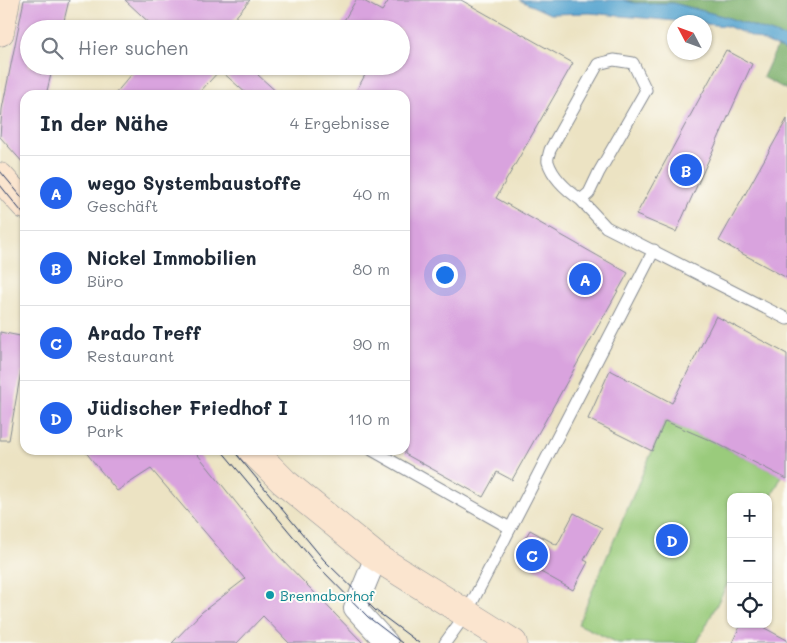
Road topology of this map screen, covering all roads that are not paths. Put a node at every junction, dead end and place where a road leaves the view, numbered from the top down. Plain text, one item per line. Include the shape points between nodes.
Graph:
1 (6, 0) edge
2 (0, 32) edge
3 (0, 177) edge
4 (20, 199) edge
5 (581, 200) junction
6 (654, 250) junction
7 (787, 318) edge
8 (257, 455) edge
9 (381, 455) edge
10 (510, 528) junction
11 (376, 557) junction
12 (466, 614) junction
13 (388, 643) edge
14 (445, 643) edge
15 (513, 643) edge

1 - 2 street
3 - 4 street
5 - 5 lane via 589,193 646,90 633,63 614,60 598,64 550,150 548,161 555,175
5 - 6 lane via 606,227
6 - 7 lane
6 - 10 lane
8 - 11 street via 284,482
9 - 10 lane
10 - 12 lane
11 - 12 street
11 - 13 street via 355,608
12 - 14 lane
12 - 15 street

